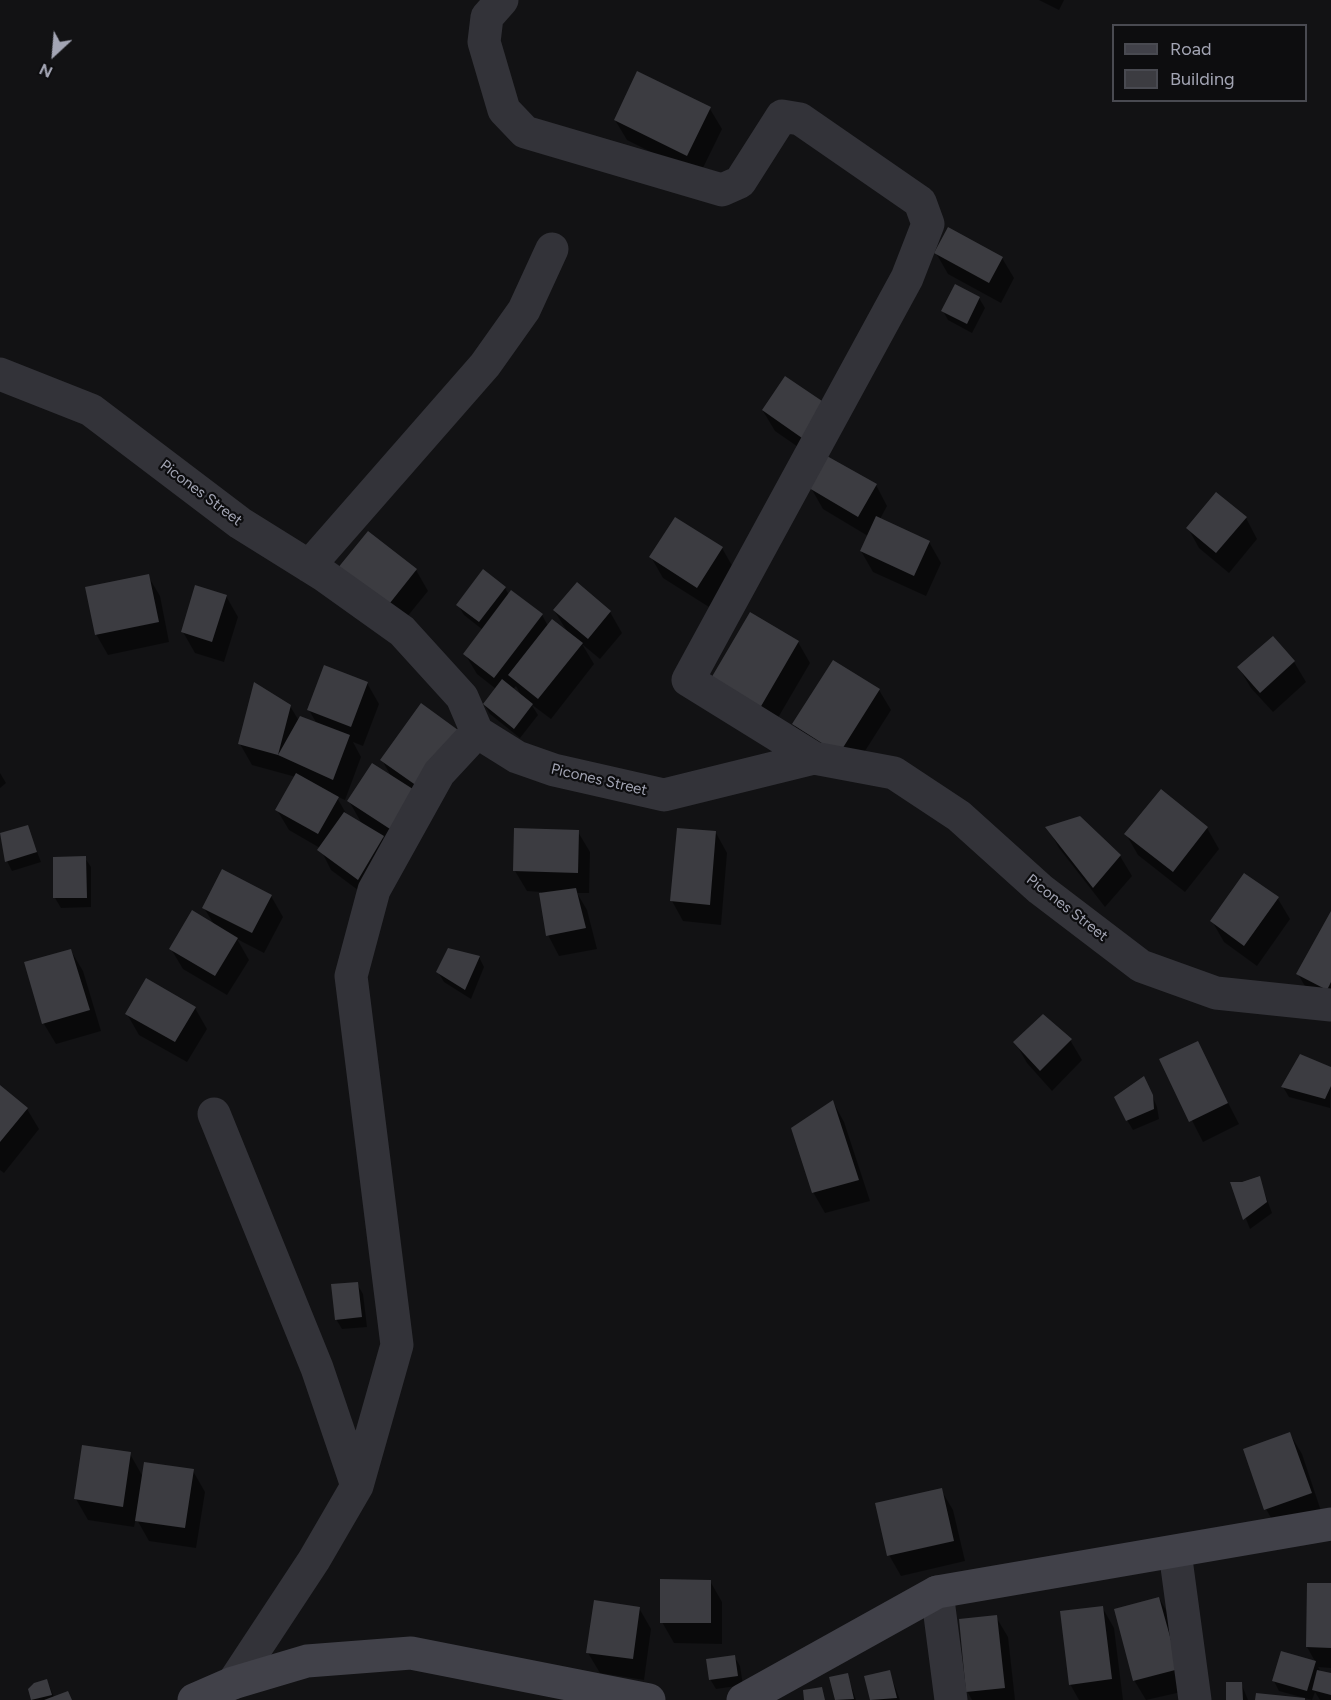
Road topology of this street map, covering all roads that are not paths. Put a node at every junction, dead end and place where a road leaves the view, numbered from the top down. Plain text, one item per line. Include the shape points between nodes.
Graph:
1 (502, 0) edge
2 (552, 249) dead end
3 (0, 375) edge
4 (309, 566) junction
5 (477, 732) junction
6 (814, 758) junction
7 (1331, 1005) edge
8 (214, 1114) dead end
9 (357, 1486) junction
10 (1331, 1524) edge
11 (1175, 1552) junction
12 (937, 1592) junction
13 (233, 1683) junction
14 (194, 1700) edge
15 (649, 1700) edge
16 (743, 1700) edge
17 (951, 1700) edge
18 (1195, 1700) edge

1 - 6 street via 487,16 484,42 504,110 525,132 722,190 740,182 782,116 800,119 920,202 928,224 907,278 688,680
2 - 4 street via 524,310 485,365
3 - 4 street, Picones Street via 91,410 240,523
4 - 5 street, Picones Street via 402,631 462,697
5 - 6 street, Picones Street via 517,757 554,770 664,795
5 - 9 street via 439,773 374,890 351,976 396,1345
6 - 7 street, Picones Street via 894,773 959,816 1040,889 1142,966 1216,993
8 - 9 street via 317,1368
9 - 13 street via 314,1560
10 - 11 street
11 - 12 street
11 - 18 street
12 - 16 street
12 - 17 street
13 - 14 street
13 - 15 street via 307,1661 411,1653

